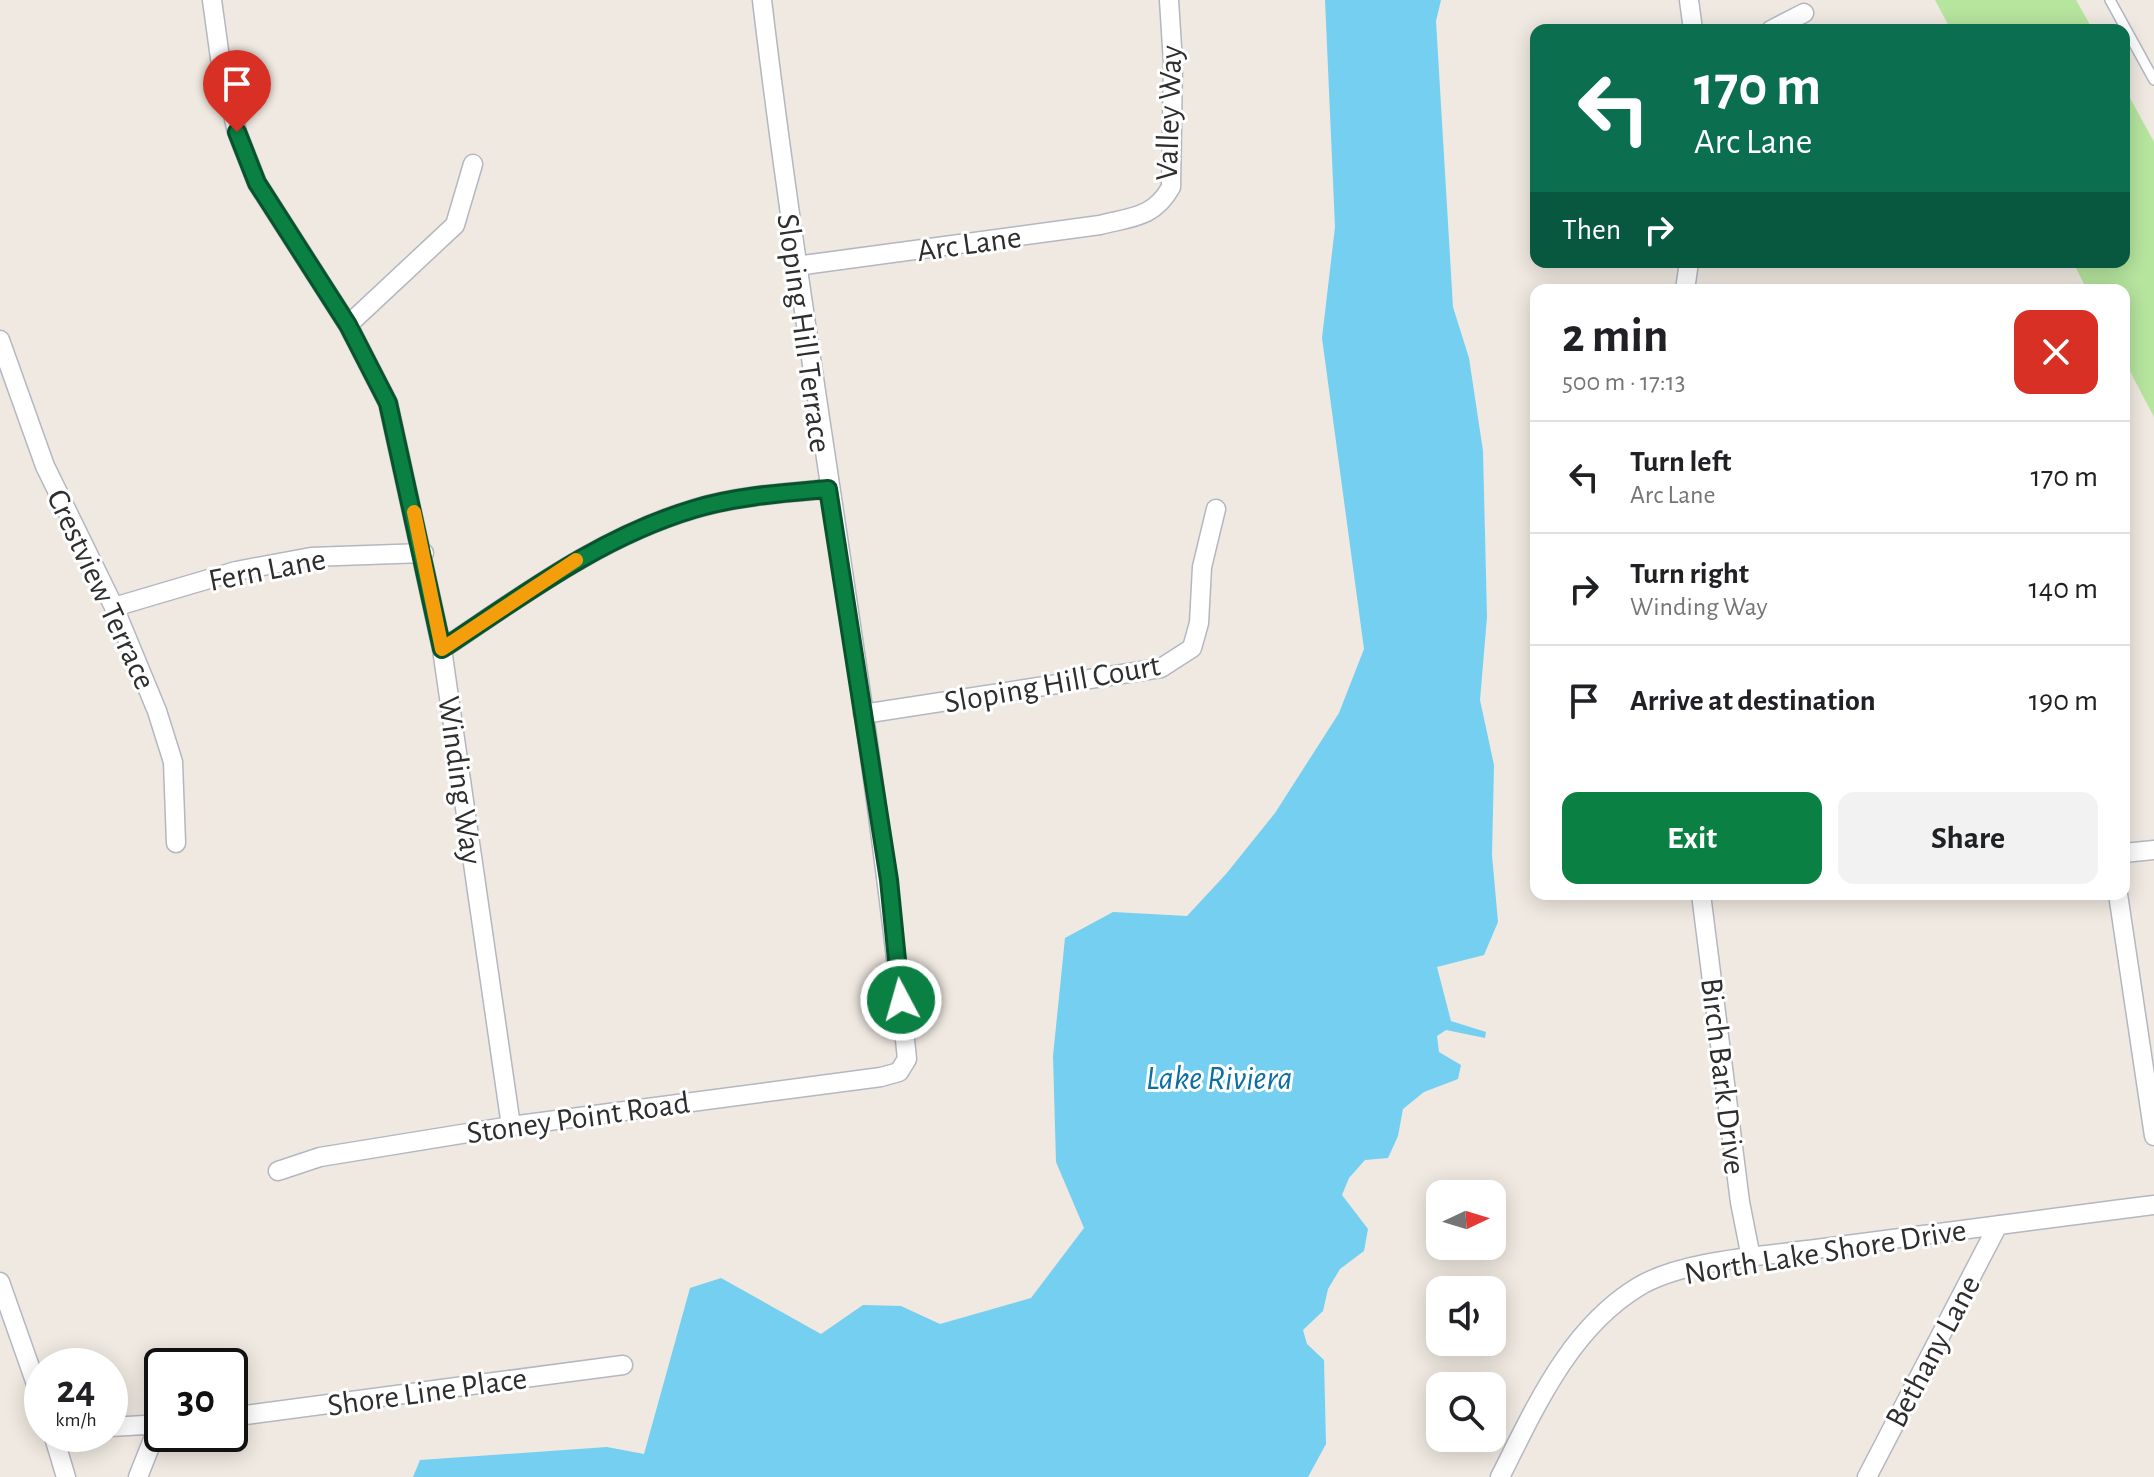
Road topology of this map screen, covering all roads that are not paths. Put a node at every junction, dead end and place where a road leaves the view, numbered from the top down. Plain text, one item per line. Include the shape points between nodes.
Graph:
1 (212, 0) edge
2 (762, 0) edge
3 (1169, 0) edge
4 (1689, 0) edge
5 (2110, 0) edge
6 (1804, 13) dead end
7 (1692, 24) edge
8 (1783, 24) edge
9 (2123, 24) edge
10 (2130, 36) edge
11 (2154, 80) edge
12 (473, 164) dead end
13 (1142, 215) joint
14 (796, 266) junction
15 (348, 325) junction
16 (0, 340) edge
17 (828, 489) junction
18 (1216, 509) dead end
19 (424, 553) junction
20 (114, 607) junction
21 (442, 649) junction
22 (863, 714) junction
23 (176, 843) dead end
24 (2154, 850) edge
25 (2130, 852) edge
26 (1702, 900) edge
27 (2119, 900) edge
28 (881, 1077) joint
29 (511, 1126) junction
30 (2154, 1136) edge
31 (278, 1171) dead end
32 (2154, 1205) edge
33 (1998, 1225) junction
34 (1751, 1258) junction
35 (0, 1282) edge
36 (24, 1350) edge
37 (623, 1365) dead end
38 (248, 1415) edge
39 (58, 1452) edge
40 (148, 1452) edge
41 (66, 1477) edge
42 (138, 1477) edge
43 (1500, 1477) edge
44 (1867, 1477) edge

1 - 15 street, Winding Way via 237,132 257,183
2 - 14 street, Sloping Hill Terrace
3 - 13 street, Valley Way via 1171,187 1161,205
4 - 7 street
5 - 9 lane
6 - 8 street
10 - 11 lane
12 - 15 street via 455,225
13 - 14 street, Arc Lane
14 - 17 street, Sloping Hill Terrace
15 - 19 street, Winding Way via 388,403
16 - 20 street, Crestview Terrace via 45,466
17 - 21 street via 693,509 632,533 587,553
17 - 22 street, Sloping Hill Terrace
18 - 22 street, Sloping Hill Court via 1202,567 1199,623 1192,648 1180,659 1161,668
19 - 20 street, Fern Lane via 311,557 236,571
19 - 21 street, Winding Way
20 - 23 street, Crestview Terrace via 173,762
21 - 29 street, Winding Way
22 - 28 street, Sloping Hill Terrace via 889,880 907,1059 899,1072
24 - 25 street
26 - 34 street, Birch Bark Drive
27 - 30 street
28 - 29 street, Stoney Point Road
29 - 31 street, Stoney Point Road via 320,1157
32 - 33 street, North Lake Shore Drive
33 - 34 street, North Lake Shore Drive
33 - 44 street, Bethany Lane
34 - 43 street, North Lake Shore Drive via 1639,1286 1609,1308 1572,1347
35 - 36 street
37 - 38 street, Shore Line Place
39 - 41 street
40 - 42 street

